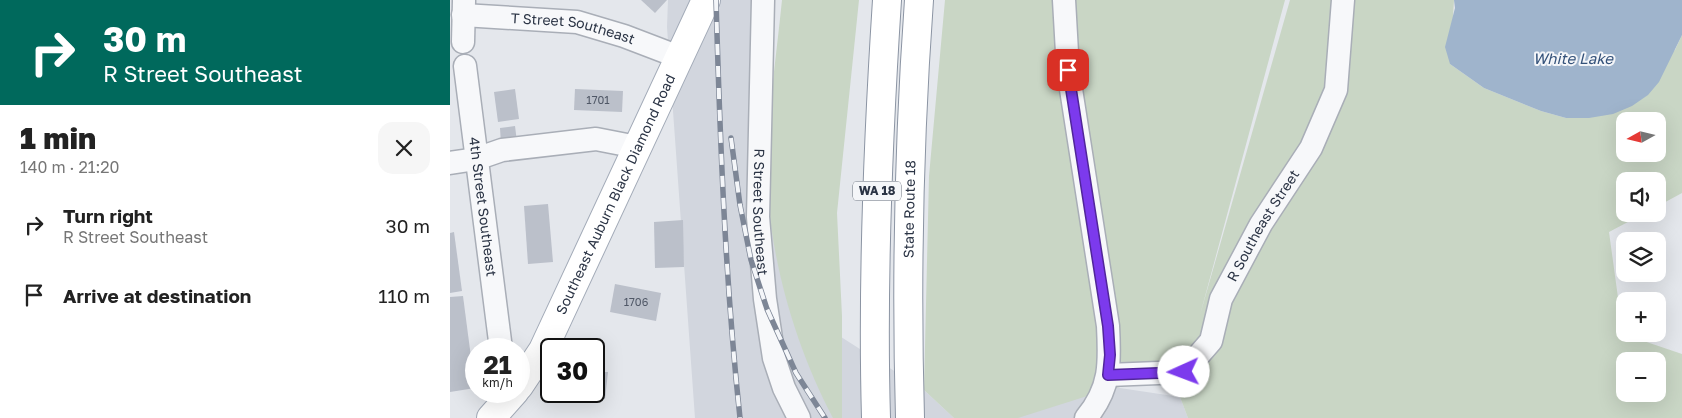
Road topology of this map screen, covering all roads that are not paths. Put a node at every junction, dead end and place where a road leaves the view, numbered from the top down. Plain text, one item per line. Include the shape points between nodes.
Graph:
1 (706, 0) edge
2 (763, 0) edge
3 (887, 0) edge
4 (919, 0) edge
5 (1064, 0) edge
6 (1343, 0) edge
7 (463, 8) edge
8 (463, 42) dead end
9 (679, 57) junction
10 (465, 66) dead end
11 (637, 146) junction
12 (476, 159) junction
13 (450, 162) edge
14 (500, 338) edge
15 (530, 367) edge
16 (1108, 375) junction
17 (800, 418) edge
18 (876, 418) edge
19 (910, 418) edge
20 (1086, 418) edge

1 - 9 main road, Southeast Auburn Black Diamond Road
2 - 17 street, R Street Southeast via 758,217 765,299 774,358 784,388
3 - 18 main road, WA 18 via 878,169
4 - 19 main road, State Route 18 / WA 18 via 913,76 908,279
5 - 16 street via 1068,70 1108,326
6 - 16 street, R Southeast Street via 1336,90 1311,148 1261,224 1221,300 1211,341 1184,372
7 - 8 street
7 - 9 street, T Street Southeast via 577,22
9 - 11 main road, Southeast Auburn Black Diamond Road
10 - 12 street, 4th Street Southeast
11 - 12 street via 596,139 502,150
11 - 15 main road, Southeast Auburn Black Diamond Road via 543,350
12 - 13 street
12 - 14 street, 4th Street Southeast
16 - 20 street via 1104,391

